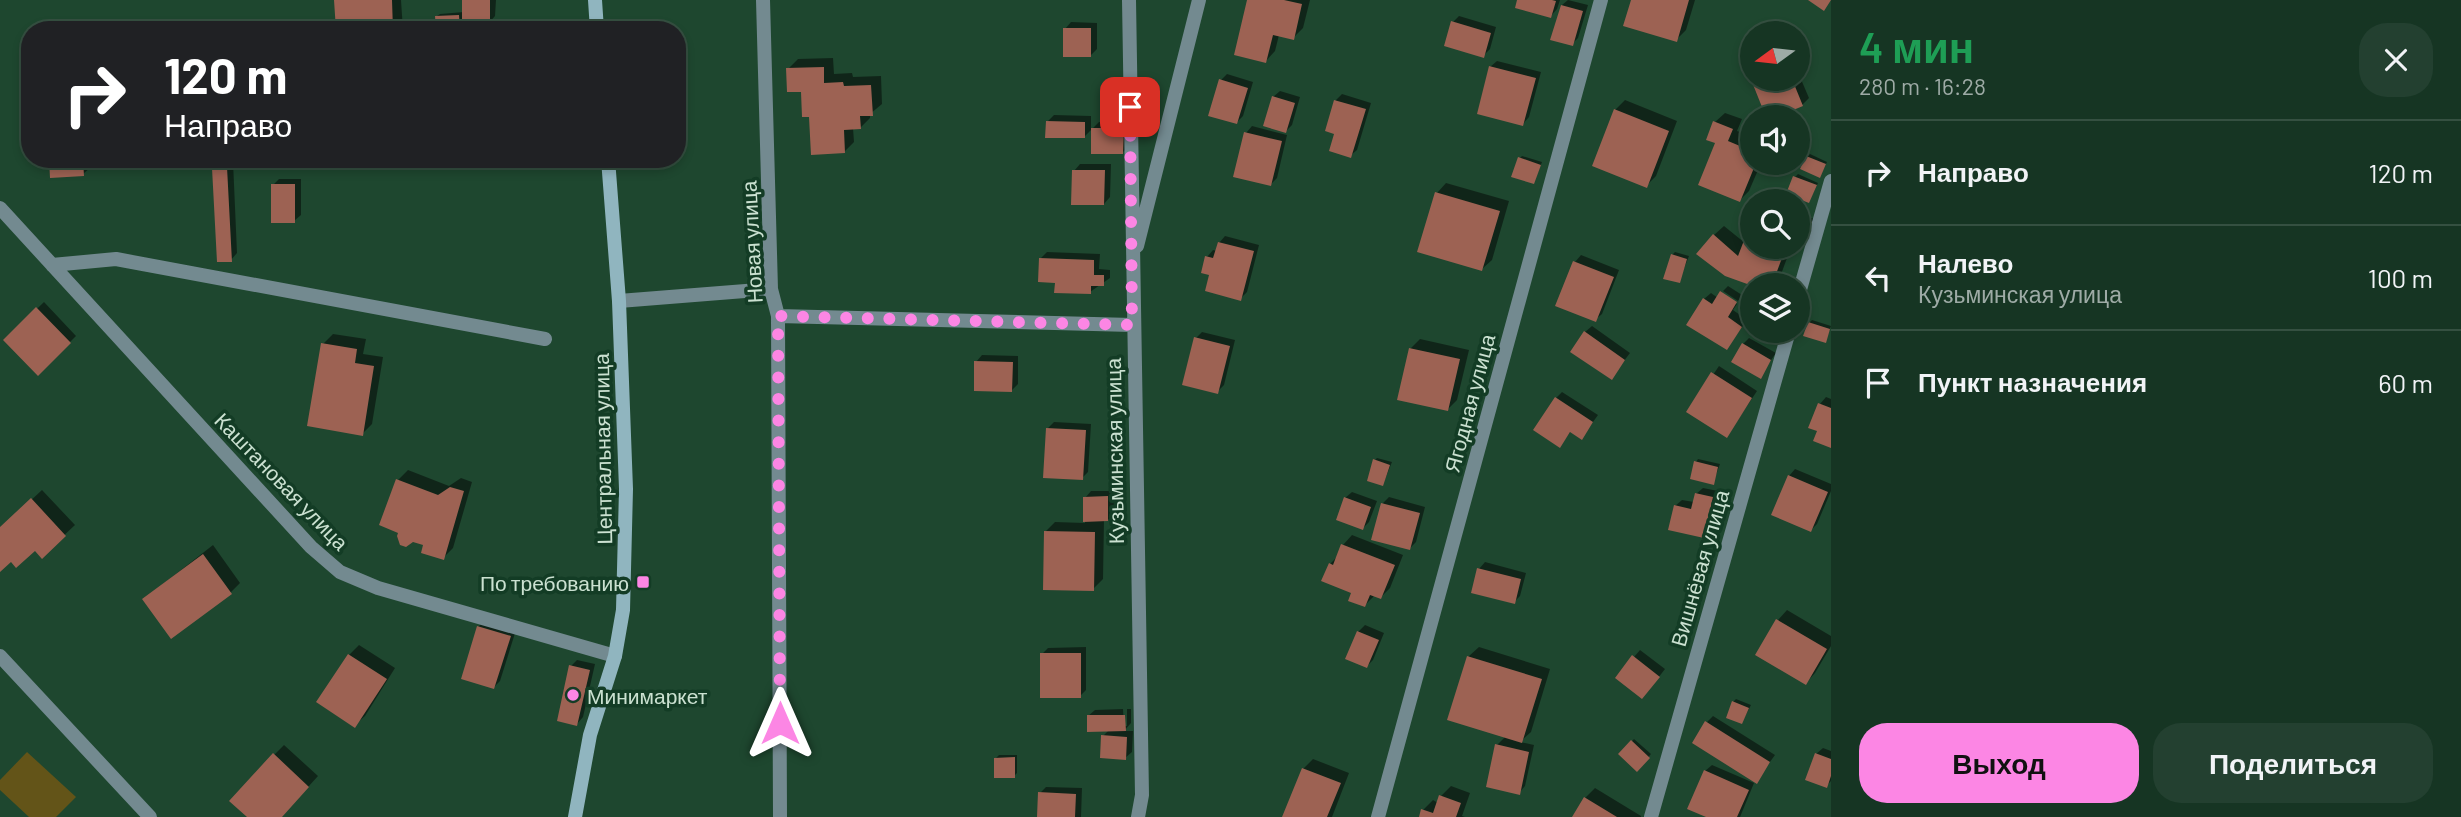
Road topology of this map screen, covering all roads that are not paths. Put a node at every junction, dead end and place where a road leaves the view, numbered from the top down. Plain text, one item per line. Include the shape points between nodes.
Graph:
1 (595, 0) edge
2 (763, 0) edge
3 (1129, 0) edge
4 (1199, 0) edge
5 (1601, 0) edge
6 (596, 21) edge
7 (609, 168) edge
8 (1831, 181) edge
9 (0, 208) edge
10 (52, 265) junction
11 (1132, 267) junction
12 (1805, 273) edge
13 (771, 289) junction
14 (620, 301) junction
15 (778, 316) junction
16 (1132, 325) junction
17 (545, 339) dead end
18 (1785, 343) edge
19 (0, 656) edge
20 (615, 656) junction
21 (150, 817) edge
22 (575, 817) edge
23 (780, 817) edge
24 (1138, 817) edge
25 (1378, 817) edge
26 (1651, 817) edge

1 - 6 street
2 - 13 street, Новая улица
3 - 11 street, Кузьминская улица
4 - 11 street
5 - 25 street, Ягодная улица
7 - 14 street, Центральная улица
8 - 12 street
9 - 10 street, Каштановая улица
10 - 17 street via 116,259
10 - 20 street, Каштановая улица via 311,547 340,572 378,588
11 - 16 street, Кузьминская улица
13 - 14 street
13 - 15 street, Новая улица
14 - 20 street, Центральная улица via 626,489 623,610
15 - 16 street
15 - 23 street, Новая улица
16 - 24 street, Кузьминская улица via 1142,795
18 - 26 street, Вишнёвая улица
19 - 21 street
20 - 22 street, Центральная улица via 590,734

